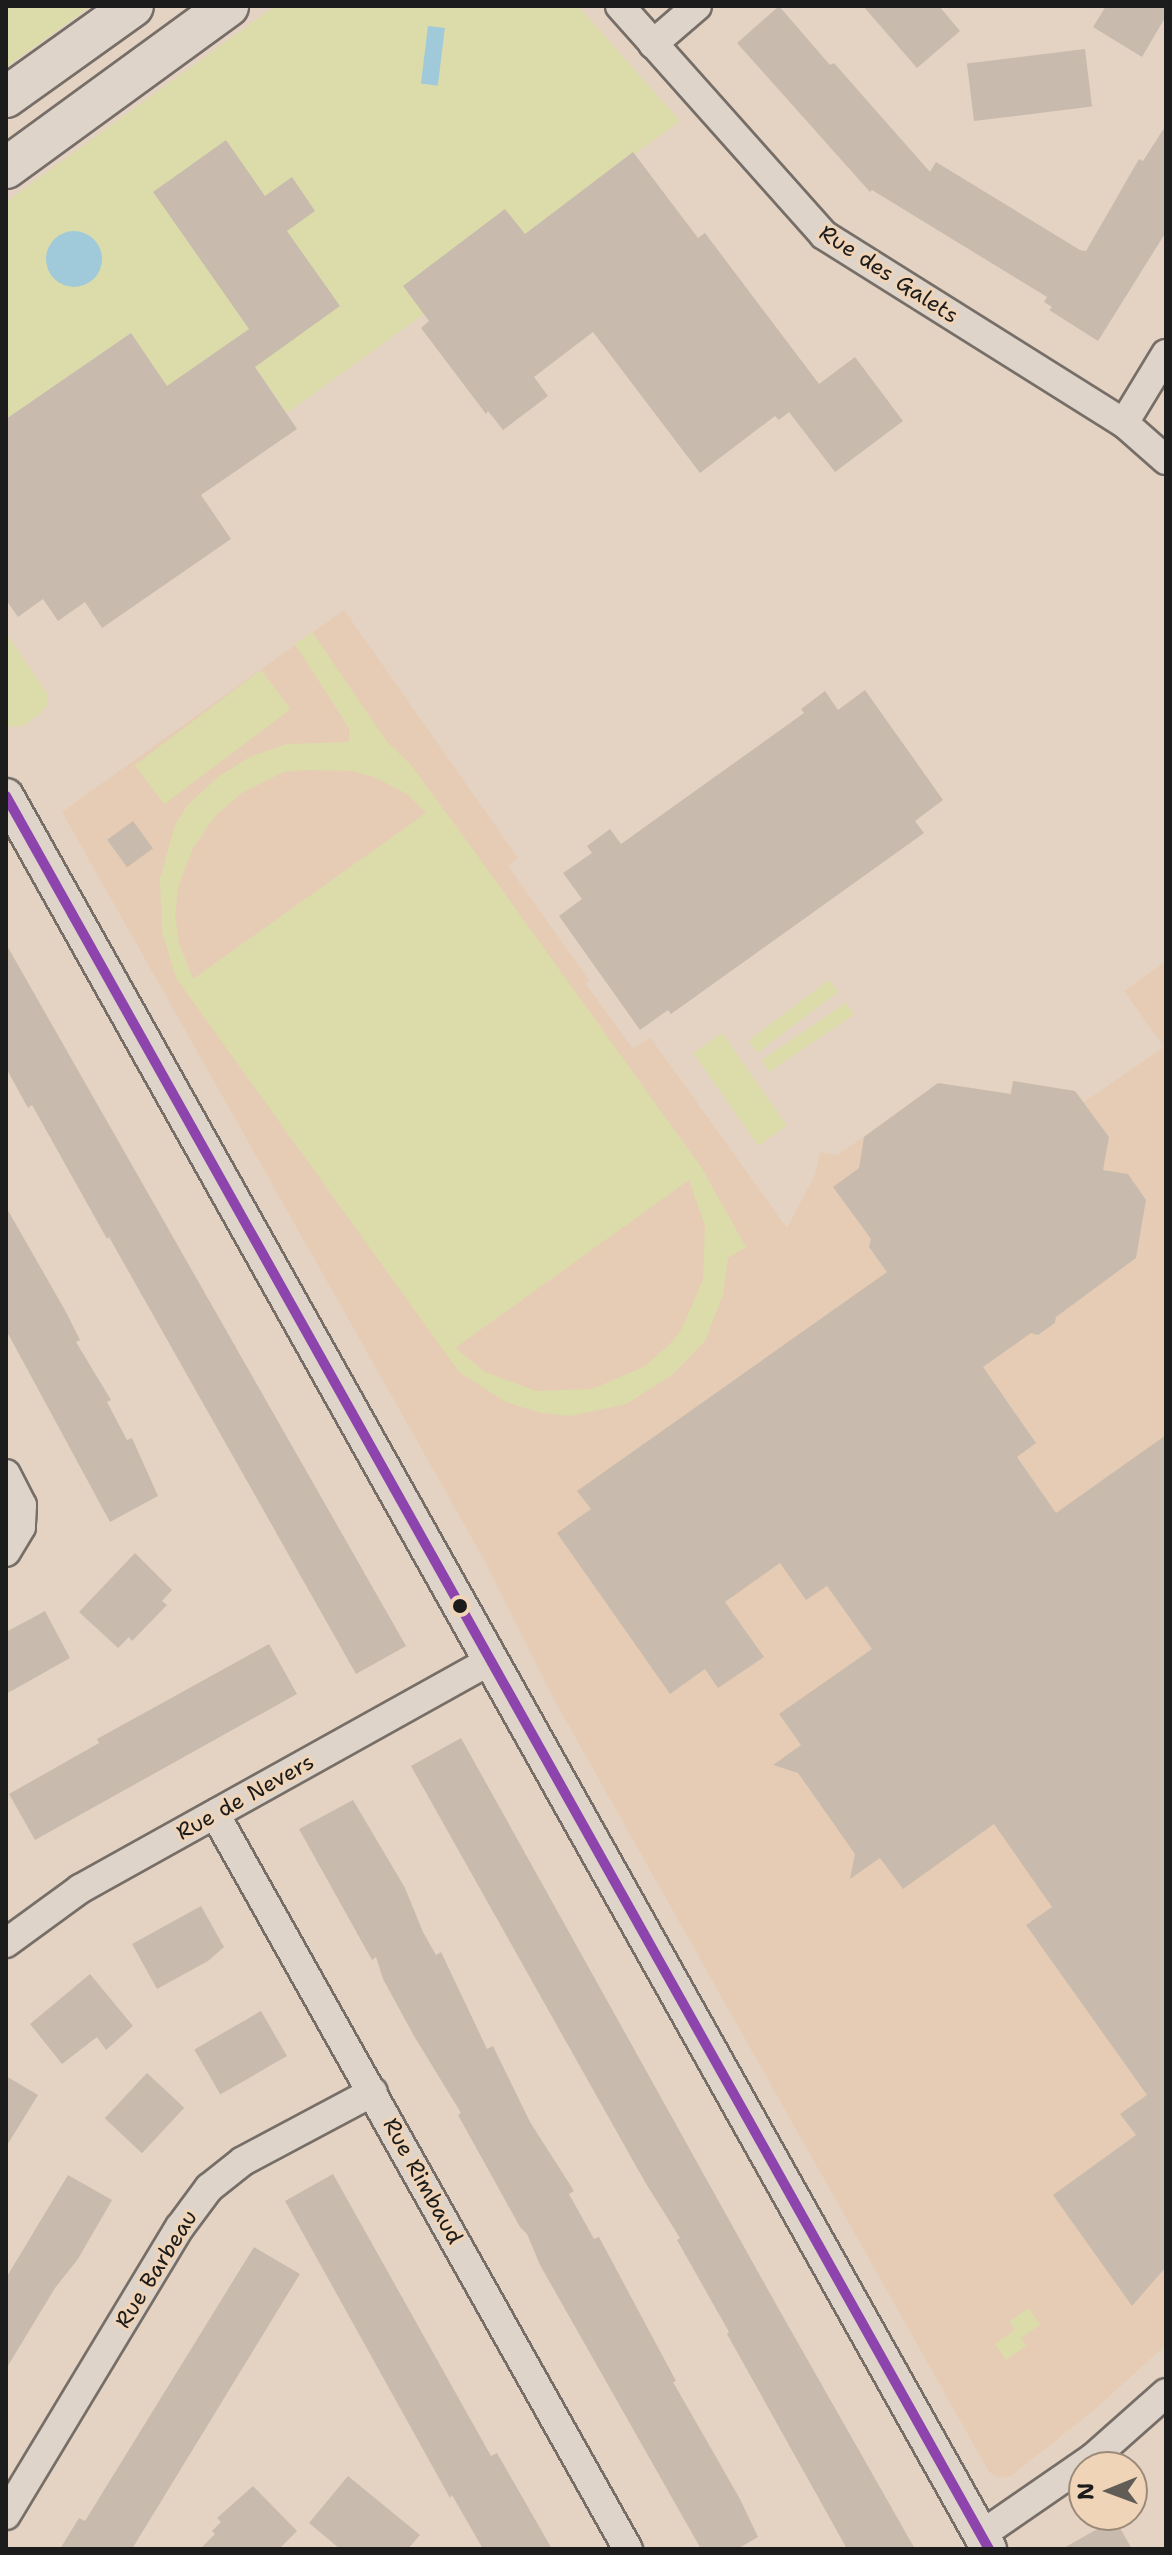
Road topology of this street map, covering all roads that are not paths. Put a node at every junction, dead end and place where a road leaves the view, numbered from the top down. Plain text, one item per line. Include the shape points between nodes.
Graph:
1 (133, 6) edge
2 (228, 6) edge
3 (620, 6) edge
4 (697, 6) edge
5 (653, 44) junction
6 (6, 97) edge
7 (6, 168) edge
8 (1166, 354) edge
9 (1124, 423) junction
10 (1166, 460) edge
11 (6, 796) edge
12 (6, 1474) edge
13 (6, 1552) edge
14 (491, 1660) junction
15 (215, 1814) junction
16 (6, 1943) edge
17 (373, 2092) junction
18 (1166, 2393) edge
19 (6, 2515) edge
20 (985, 2542) edge
21 (628, 2549) edge

1 - 6 main road
2 - 7 main road
3 - 5 street, Rue des Galets
4 - 5 street
5 - 9 street, Rue des Galets via 824,235
8 - 9 street
9 - 10 street, Rue des Galets
11 - 14 street
12 - 13 street via 22,1516
14 - 15 street, Rue de Nevers
14 - 20 street
15 - 16 street, Rue de Nevers via 80,1889
15 - 17 street, Rue Rimbaud
17 - 19 street, Rue Barbeau via 243,2161 209,2188 180,2227
17 - 21 street, Rue Rimbaud
18 - 20 street

